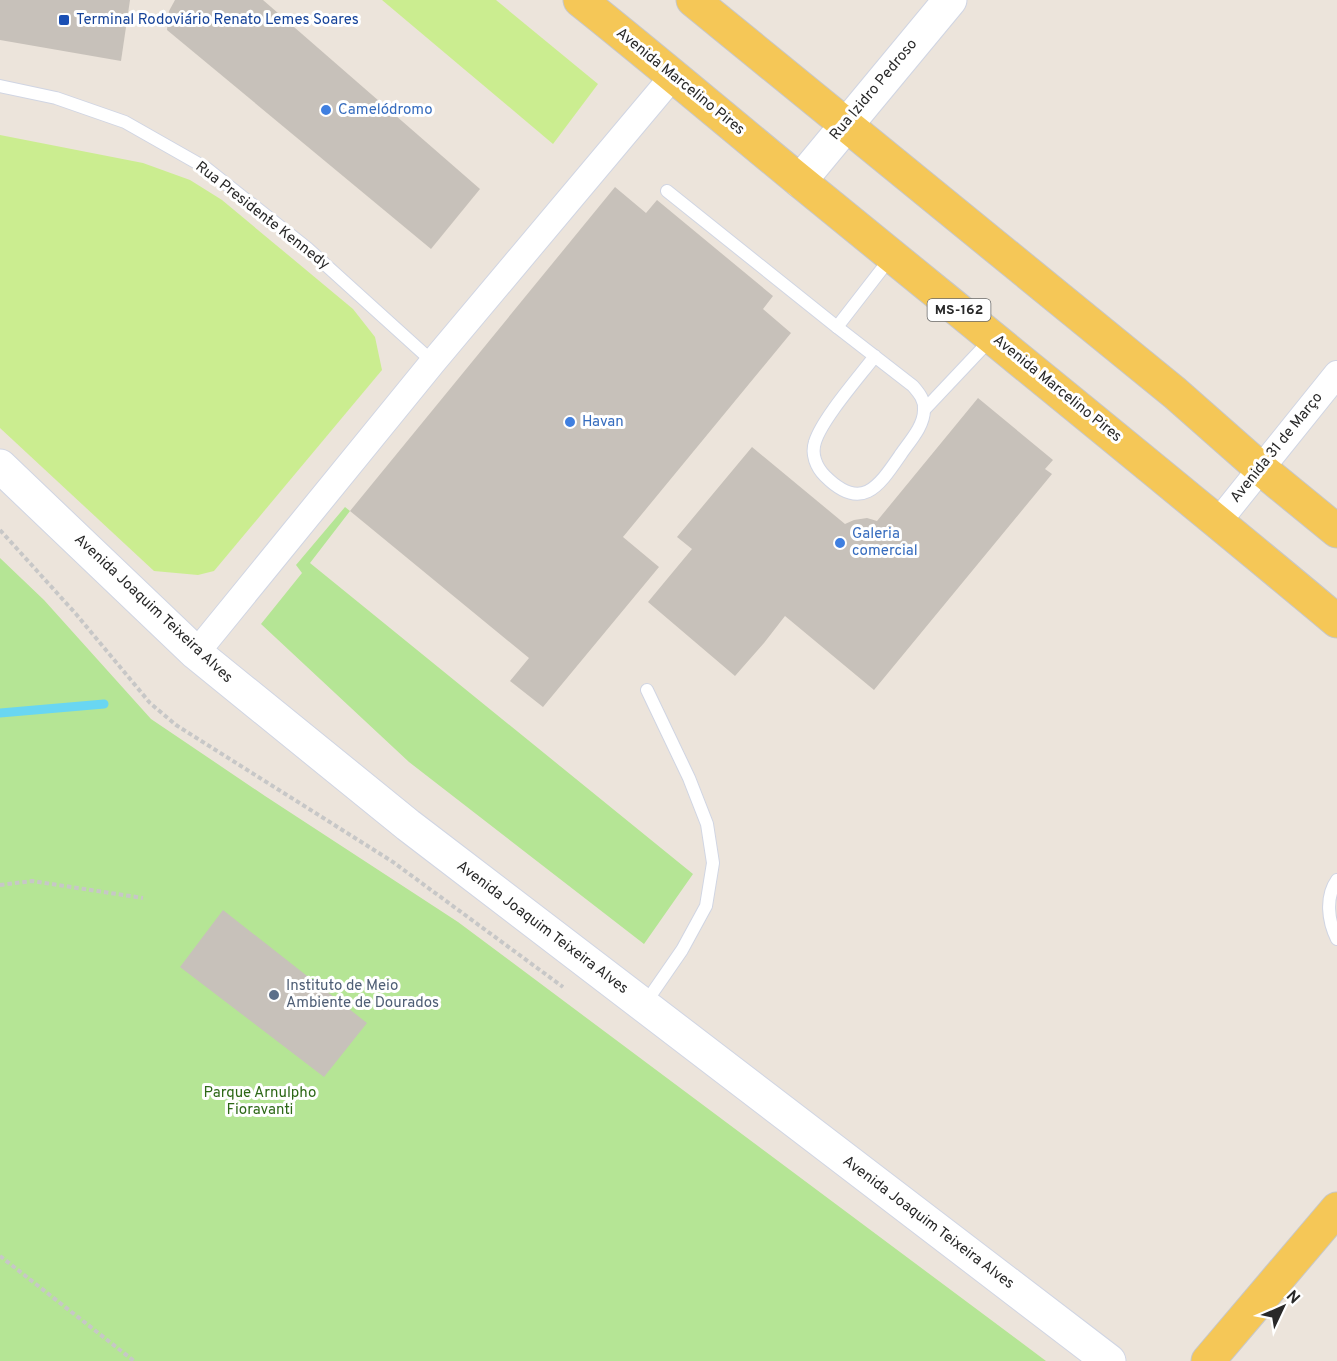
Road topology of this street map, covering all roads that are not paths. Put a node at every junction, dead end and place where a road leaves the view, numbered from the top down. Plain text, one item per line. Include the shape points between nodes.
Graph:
1 (580, 0) edge
2 (693, 0) edge
3 (950, 0) edge
4 (674, 75) junction
5 (0, 86) edge
6 (846, 124) junction
7 (800, 180) junction
8 (667, 191) dead end
9 (892, 255) junction
10 (837, 327) junction
11 (993, 337) junction
12 (875, 356) junction
13 (433, 362) junction
14 (1337, 374) edge
15 (925, 409) junction
16 (0, 466) edge
17 (1260, 468) junction
18 (1218, 522) junction
19 (1337, 531) edge
20 (1337, 621) edge
21 (196, 653) junction
22 (647, 690) dead end
23 (1337, 880) edge
24 (1337, 939) edge
25 (643, 1005) junction
26 (1337, 1209) edge
27 (1109, 1361) edge
28 (1208, 1361) edge

1 - 4 main road, Avenida Marcelino Pires / MS-162
2 - 6 main road
3 - 6 main road, Rua Izidro Pedroso
4 - 7 main road, Avenida Marcelino Pires / MS-162
4 - 13 street
5 - 13 lane, Rua Presidente Kennedy via 56,98 125,122 206,168 307,248
6 - 7 main road, Rua Izidro Pedroso
6 - 17 main road via 1175,393
7 - 9 main road, Avenida Marcelino Pires / MS-162
8 - 10 lane
9 - 10 lane
9 - 11 main road, Avenida Marcelino Pires / MS-162
10 - 12 lane
11 - 15 lane
11 - 18 main road, Avenida Marcelino Pires / MS-162
12 - 15 lane via 913,386
12 - 15 lane via 814,443 813,458 823,474 853,494 877,487 914,437
13 - 21 street
14 - 17 street, Avenida 31 de Março
16 - 21 main road, Avenida Joaquim Teixeira Alves
17 - 18 street, Avenida 31 de Março
17 - 19 main road
18 - 20 main road, Avenida Marcelino Pires / MS-162
21 - 25 main road, Avenida Joaquim Teixeira Alves via 408,825
22 - 25 lane via 707,824 713,863 706,906 682,950
23 - 24 lane via 1329,904 1331,928
25 - 27 main road, Avenida Joaquim Teixeira Alves
26 - 28 main road

